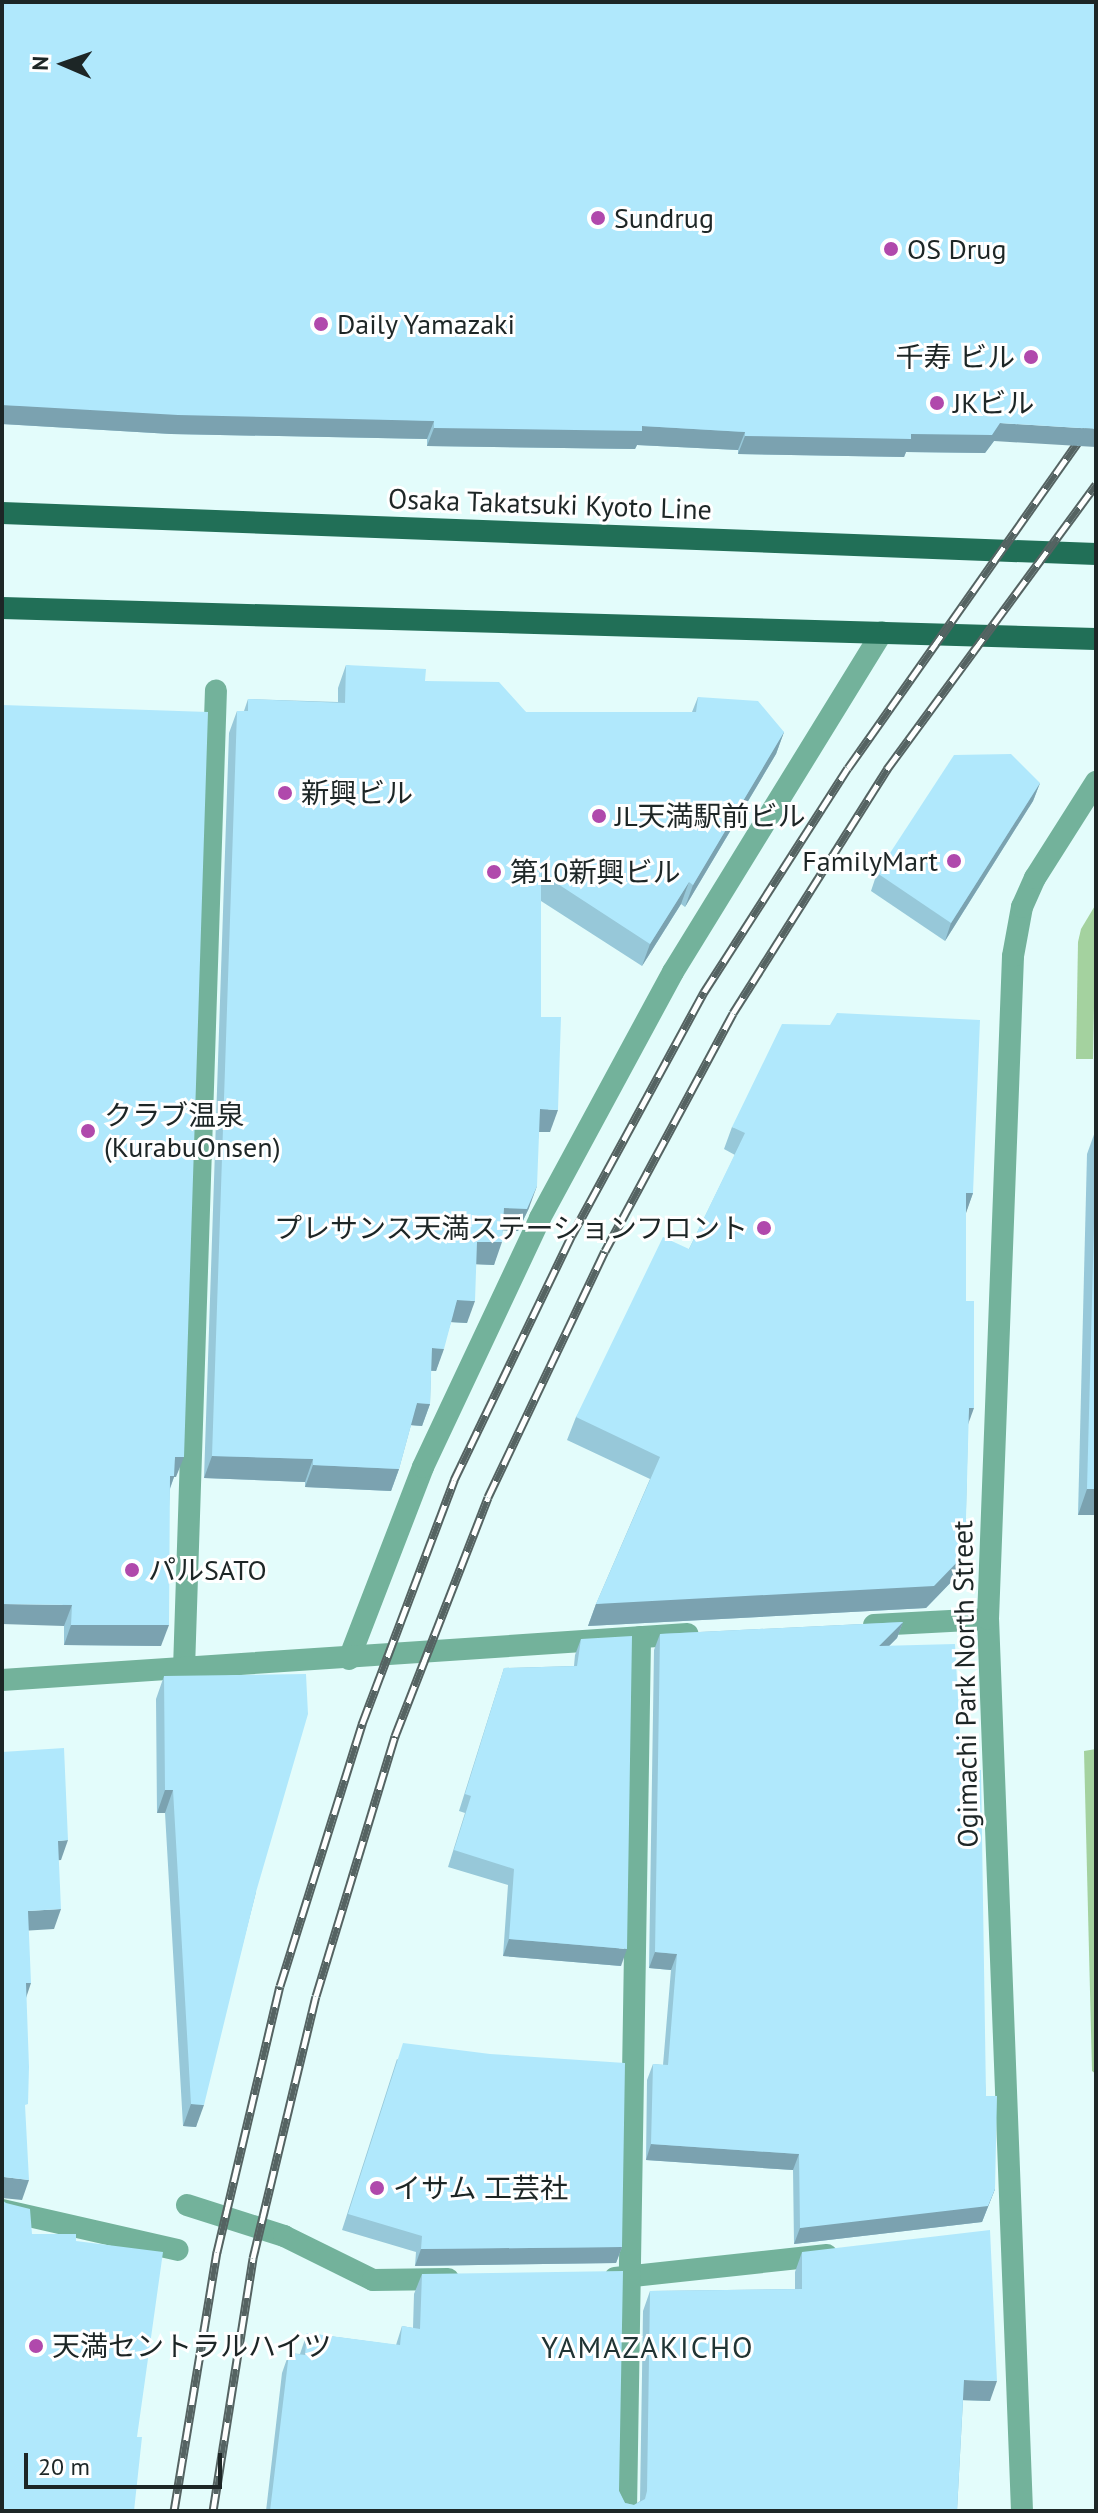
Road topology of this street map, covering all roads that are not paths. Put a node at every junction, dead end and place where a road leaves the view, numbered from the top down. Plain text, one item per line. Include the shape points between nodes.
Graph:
1 (2, 513) edge
2 (1096, 554) edge
3 (2, 608) edge
4 (882, 632) junction
5 (1096, 639) edge
6 (216, 691) dead end
7 (1096, 782) edge
8 (988, 1619) junction
9 (846, 1626) edge
10 (703, 1634) edge
11 (640, 1637) junction
12 (349, 1659) junction
13 (184, 1669) junction
14 (2, 1680) edge
15 (187, 2205) dead end
16 (2, 2210) edge
17 (178, 2250) dead end
18 (852, 2252) edge
19 (630, 2277) junction
20 (599, 2278) edge
21 (464, 2279) edge
22 (626, 2511) edge
23 (1022, 2511) edge

1 - 2 main road, Osaka Takatsuki Kyoto Line
3 - 4 main road
4 - 5 main road
4 - 12 street via 673,972 540,1218 423,1467
6 - 13 street
7 - 8 street, Ogimachi Park North Street via 1035,878 1022,907 1013,956
8 - 9 street
8 - 23 street, Ogimachi Park North Street via 1003,2234
10 - 11 street
11 - 12 street
11 - 19 street
12 - 13 street
13 - 14 street
15 - 21 street via 284,2236 373,2280
16 - 17 street
18 - 19 street
19 - 20 street
19 - 22 street

